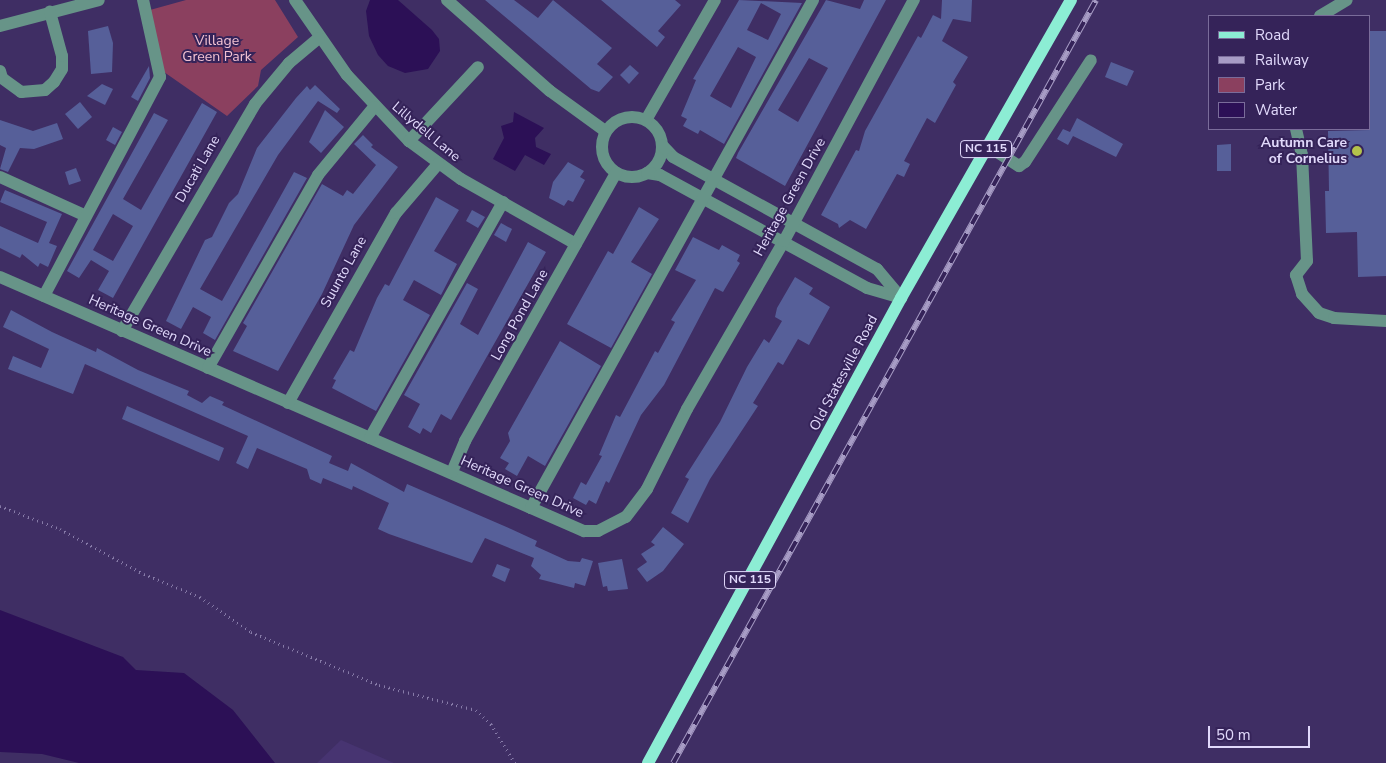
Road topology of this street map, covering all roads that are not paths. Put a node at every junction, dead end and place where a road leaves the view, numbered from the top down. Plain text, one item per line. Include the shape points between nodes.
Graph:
1 (99, 0) edge
2 (143, 0) edge
3 (295, 0) edge
4 (447, 0) edge
5 (813, 0) edge
6 (914, 0) edge
7 (1071, 0) edge
8 (1347, 0) edge
9 (712, 1) edge
10 (50, 12) junction
11 (1322, 15) edge
12 (0, 26) edge
13 (319, 38) junction
14 (1091, 60) dead end
15 (478, 68) dead end
16 (0, 71) edge
17 (374, 107) junction
18 (646, 120) junction
19 (1296, 130) edge
20 (606, 132) junction
21 (409, 141) junction
22 (662, 145) junction
23 (988, 146) junction
24 (438, 164) junction
25 (616, 173) junction
26 (648, 173) junction
27 (0, 177) edge
28 (712, 180) junction
29 (702, 199) junction
30 (503, 202) junction
31 (86, 216) junction
32 (793, 224) junction
33 (784, 240) junction
34 (576, 244) junction
35 (0, 277) edge
36 (44, 296) junction
37 (901, 298) junction
38 (1386, 321) edge
39 (122, 332) junction
40 (208, 368) junction
41 (288, 403) junction
42 (370, 438) junction
43 (452, 472) junction
44 (531, 508) junction
45 (648, 763) edge

1 - 10 street
2 - 31 street via 160,77
3 - 13 street, Lillydell Lane
4 - 20 street via 550,91
5 - 28 street
6 - 32 street, Heritage Green Drive
7 - 23 main road, Old Statesville Road / NC 115
8 - 11 street
9 - 18 street
10 - 12 street
10 - 16 street via 62,56 62,69 54,82 45,90 21,92 2,78
13 - 17 street, Lillydell Lane
13 - 39 street, Ducati Lane via 283,69 255,104
14 - 23 street via 1025,162 1019,166
15 - 21 street
17 - 21 street, Lillydell Lane
17 - 40 street via 335,149 318,175
18 - 20 street via 626,117
18 - 22 street via 658,133
19 - 38 street via 1302,155 1307,261 1296,275 1302,294 1319,313 1334,318
20 - 25 street via 602,154
21 - 24 street, Lillydell Lane
22 - 26 street via 656,166
22 - 28 street via 673,157
23 - 37 main road, Old Statesville Road / NC 115
24 - 30 street, Lillydell Lane
24 - 41 street, Suunto Lane via 396,213
25 - 26 street via 632,177
25 - 34 street, Long Pond Lane
26 - 29 street via 660,175
27 - 31 street
28 - 29 street
28 - 32 street
29 - 33 street
29 - 44 street
30 - 34 street, Lillydell Lane
30 - 42 street
31 - 36 street
32 - 33 street, Heritage Green Drive
32 - 37 street via 877,269
33 - 37 street via 867,288
33 - 44 street, Heritage Green Drive via 686,409 647,489 626,517 606,528 584,530
34 - 43 street, Long Pond Lane via 465,442
35 - 36 street, Heritage Green Drive
36 - 39 street, Heritage Green Drive
37 - 45 main road, Old Statesville Road / NC 115
39 - 40 street, Heritage Green Drive
40 - 41 street, Heritage Green Drive
41 - 42 street, Heritage Green Drive
42 - 43 street, Heritage Green Drive
43 - 44 street, Heritage Green Drive

